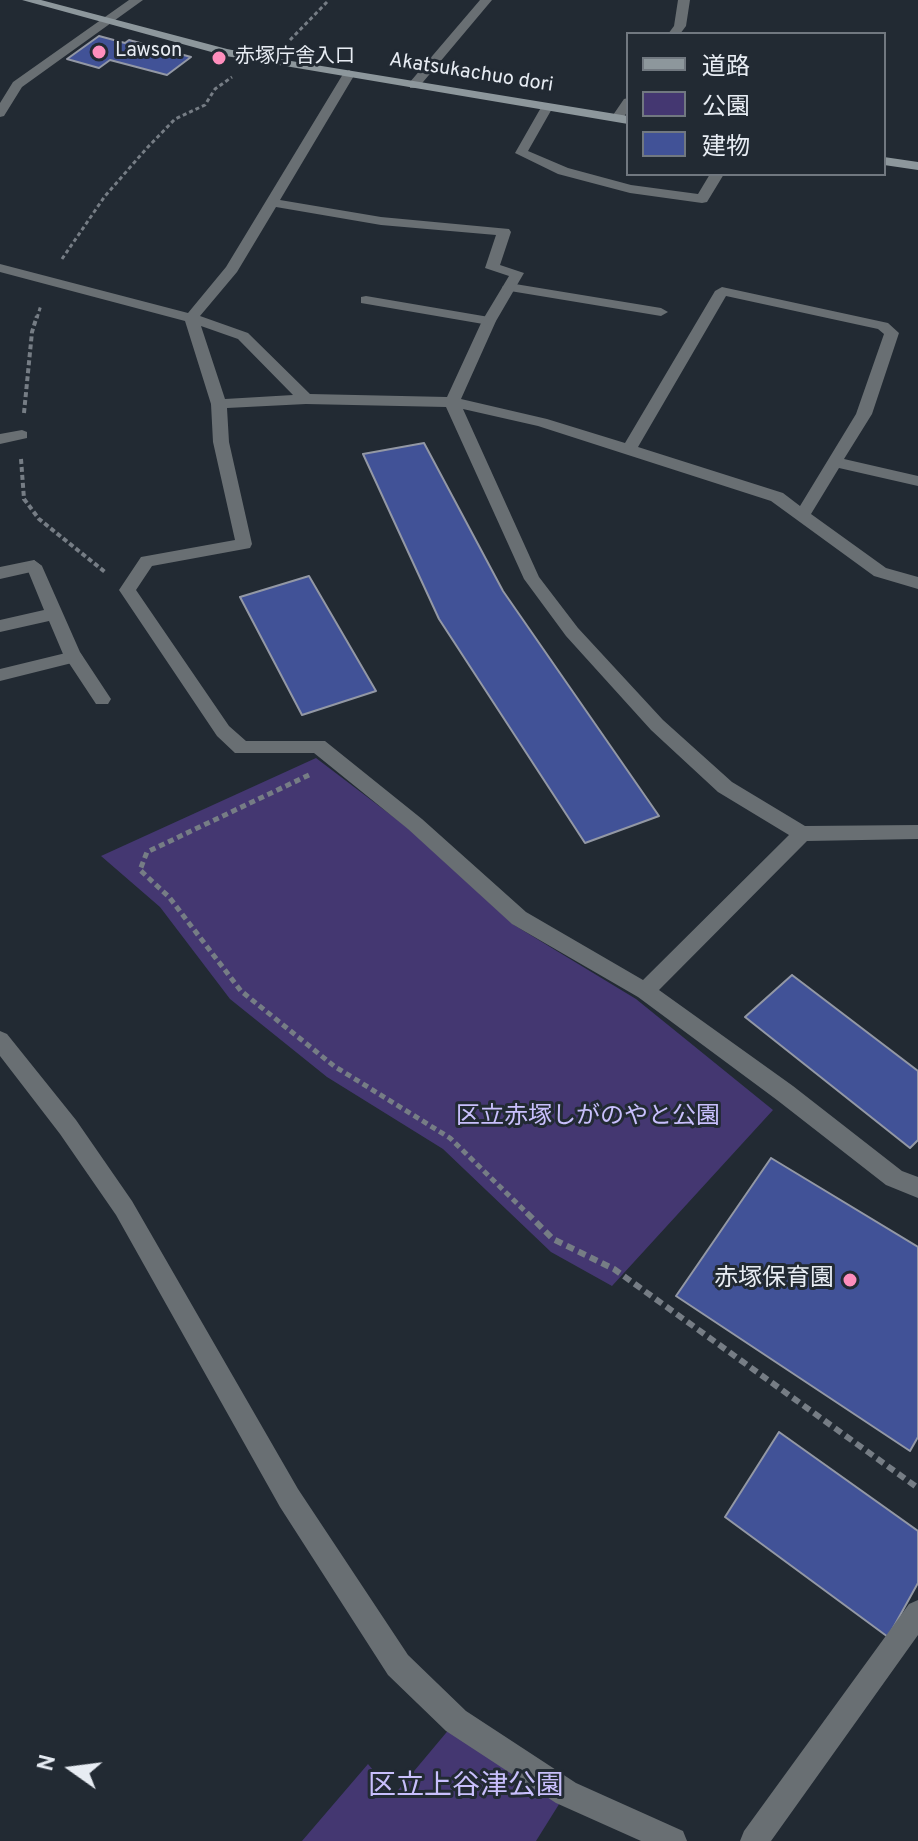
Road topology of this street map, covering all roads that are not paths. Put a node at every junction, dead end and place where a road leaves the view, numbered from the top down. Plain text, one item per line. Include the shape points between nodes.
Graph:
1 (28, 0) edge
2 (137, 0) edge
3 (486, 0) edge
4 (684, 0) edge
5 (107, 21) junction
6 (676, 32) edge
7 (349, 74) junction
8 (0, 83) edge
9 (17, 85) junction
10 (414, 85) junction
11 (547, 107) junction
12 (0, 113) edge
13 (622, 119) edge
14 (886, 161) edge
15 (918, 166) edge
16 (716, 176) edge
17 (274, 203) junction
18 (0, 268) edge
19 (509, 287) junction
20 (366, 300) dead end
21 (661, 312) dead end
22 (191, 318) junction
23 (489, 321) junction
24 (306, 399) junction
25 (452, 402) junction
26 (219, 404) junction
27 (22, 435) dead end
28 (0, 439) edge
29 (629, 450) junction
30 (835, 462) junction
31 (918, 481) edge
32 (802, 515) junction
33 (0, 573) edge
34 (918, 583) edge
35 (54, 614) junction
36 (0, 626) edge
37 (74, 657) junction
38 (0, 675) edge
39 (102, 699) dead end
40 (918, 832) edge
41 (802, 834) junction
42 (645, 991) junction
43 (0, 1040) edge
44 (918, 1188) edge
45 (918, 1613) edge
46 (673, 1841) edge
47 (754, 1841) edge

1 - 5 street, Akatsukachuo dori
2 - 5 street
3 - 10 street
4 - 6 street
5 - 7 street, Akatsukachuo dori via 265,60
5 - 9 street
7 - 10 street, Akatsukachuo dori
7 - 17 street
8 - 9 street
9 - 12 street
10 - 11 street, Akatsukachuo dori
11 - 13 street, Akatsukachuo dori
11 - 16 street via 521,153 563,171 630,189 702,199
14 - 15 street
17 - 19 street via 381,221 504,232 492,268 517,273
17 - 22 street via 232,269
18 - 22 street
19 - 21 street
19 - 23 street
20 - 23 street
22 - 24 street via 243,336
22 - 26 street
23 - 25 street
24 - 25 street
24 - 26 street
25 - 29 street via 542,422
25 - 41 street via 532,579 572,632 657,725 725,787
26 - 42 street via 221,442 244,544 147,561 127,590 223,731 242,748 318,746 519,918
27 - 28 street
29 - 30 street via 722,291 883,326 892,333 864,414
29 - 32 street via 777,497
30 - 31 street
30 - 32 street
32 - 34 street via 880,572
33 - 35 street via 34,566
35 - 36 street
35 - 37 street
37 - 38 street
37 - 39 street
40 - 41 street
41 - 42 street
42 - 44 street via 894,1178
43 - 46 street via 124,1208 289,1498 398,1665 456,1721 566,1793
45 - 47 street

